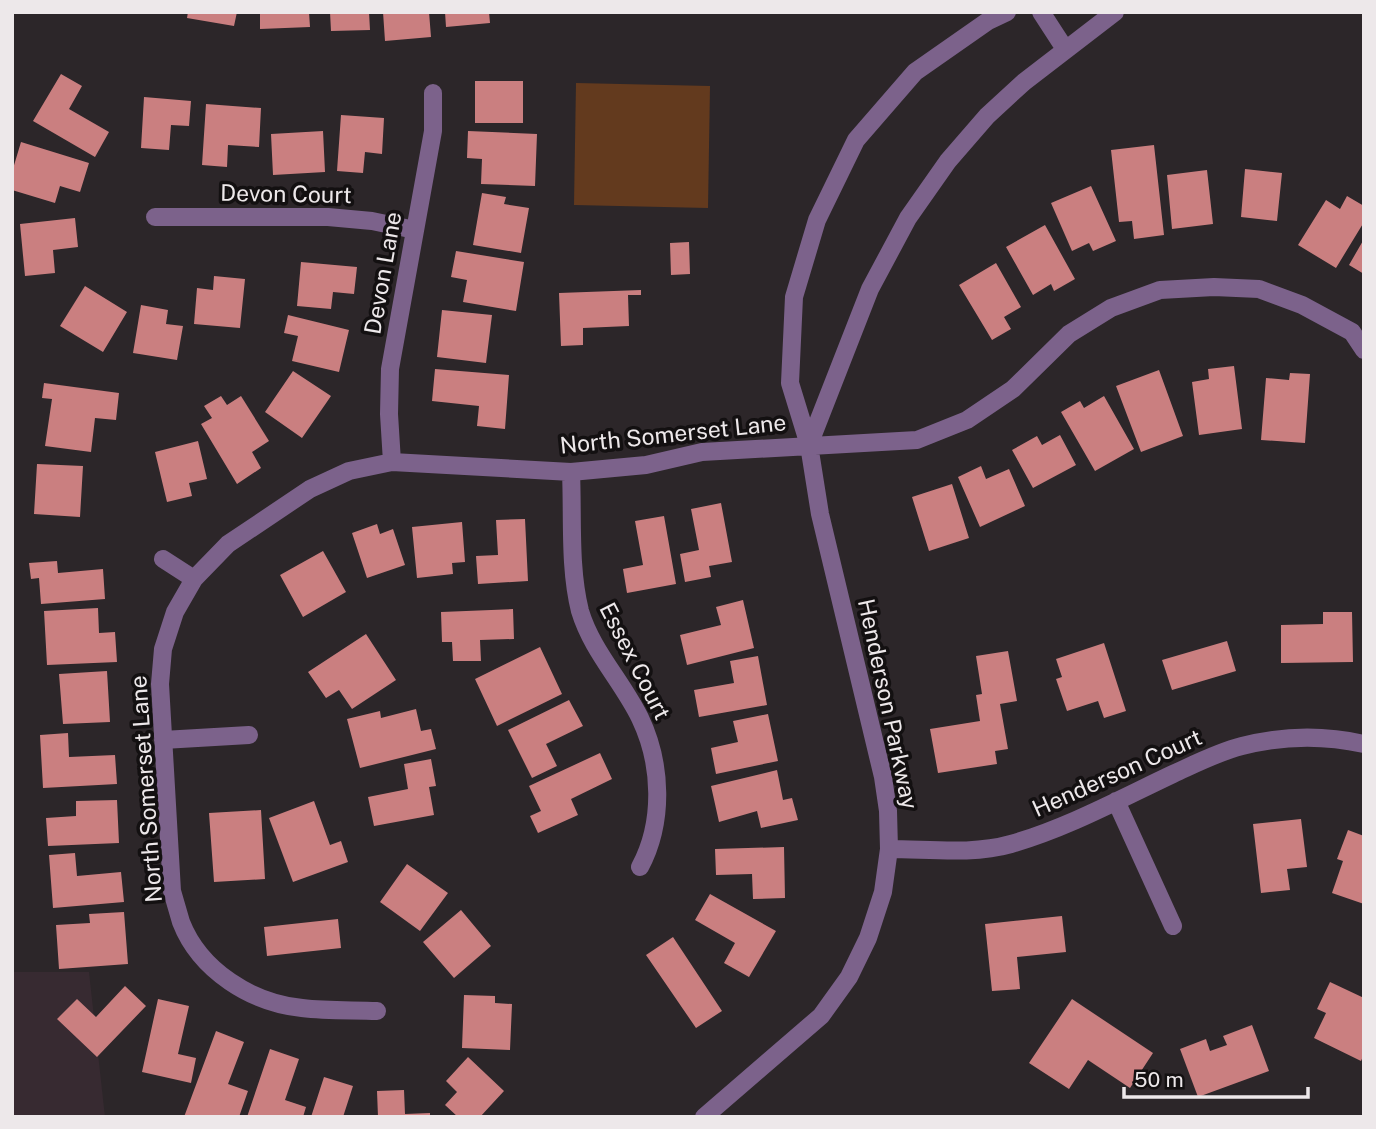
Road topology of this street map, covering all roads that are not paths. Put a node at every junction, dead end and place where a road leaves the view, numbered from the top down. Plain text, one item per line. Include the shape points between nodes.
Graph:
1 (1007, 12) edge
2 (1041, 12) edge
3 (1115, 12) edge
4 (1065, 49) junction
5 (433, 93) dead end
6 (155, 218) dead end
7 (415, 230) junction
8 (1364, 350) edge
9 (809, 445) junction
10 (392, 462) junction
11 (571, 472) junction
12 (163, 559) dead end
13 (194, 579) junction
14 (249, 735) dead end
15 (163, 740) junction
16 (1364, 744) edge
17 (1116, 801) junction
18 (889, 849) junction
19 (640, 867) dead end
20 (1173, 926) dead end
21 (377, 1011) dead end
22 (704, 1117) edge

1 - 9 street, Henderson Parkway via 915,72 856,139 817,220 794,297 790,383
2 - 4 street
3 - 4 street
4 - 9 street via 988,116 948,161 908,218 870,289
5 - 7 street, Devon Lane via 433,131
6 - 7 street, Devon Court via 328,216
7 - 10 street, Devon Lane via 390,369
8 - 9 street, North Somerset Lane via 1353,332 1259,289 1160,290 1111,308 1069,334 1013,389 967,420 917,440
9 - 11 street, North Somerset Lane via 702,452 646,465
9 - 18 street, Henderson Parkway via 820,514 883,777
10 - 11 street, North Somerset Lane
10 - 13 street, North Somerset Lane via 349,471 310,489 228,544
11 - 19 street, Essex Court via 574,577 581,612 595,646 640,719 656,769 656,824
12 - 13 street
13 - 15 street, North Somerset Lane via 175,612 163,649
14 - 15 street
15 - 21 street, North Somerset Lane via 172,891 182,924 200,954 228,981 267,1002 301,1009
16 - 17 street, Henderson Court via 1294,738 1242,746
17 - 18 street, Henderson Court via 1007,845 968,850
17 - 20 street
18 - 22 street, Henderson Parkway via 879,904 849,977 821,1016

